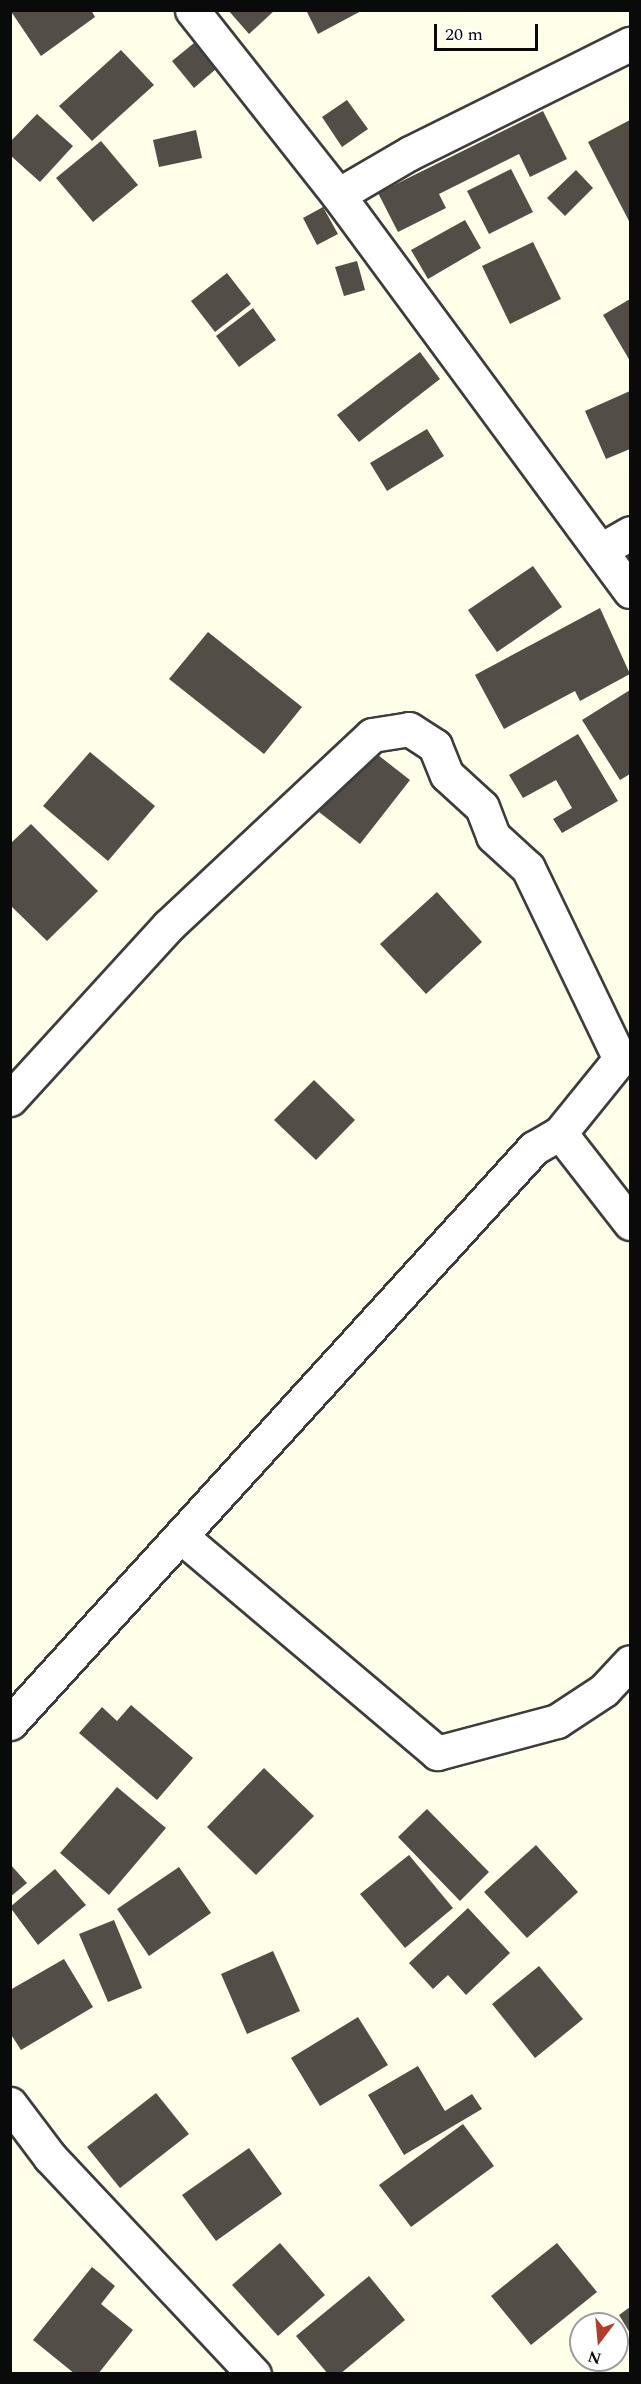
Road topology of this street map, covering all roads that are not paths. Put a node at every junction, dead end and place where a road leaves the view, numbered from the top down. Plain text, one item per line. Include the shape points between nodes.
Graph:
1 (192, 10) edge
2 (630, 45) edge
3 (338, 195) junction
4 (630, 533) edge
5 (601, 550) junction
6 (630, 591) edge
7 (625, 1057) edge
8 (10, 1099) edge
9 (560, 1133) junction
10 (630, 1223) edge
11 (183, 1538) junction
12 (630, 1662) edge
13 (10, 1723) edge
14 (10, 2104) edge
15 (254, 2373) edge

1 - 3 street
2 - 3 street via 410,153
3 - 5 street
4 - 5 street
5 - 6 street
7 - 8 street via 528,868 493,836 482,807 447,775 435,746 409,729 372,735 168,926
7 - 9 street
9 - 10 street
9 - 11 street via 534,1148
11 - 12 street via 437,1753 557,1720 604,1690
11 - 13 street
14 - 15 street via 50,2157

